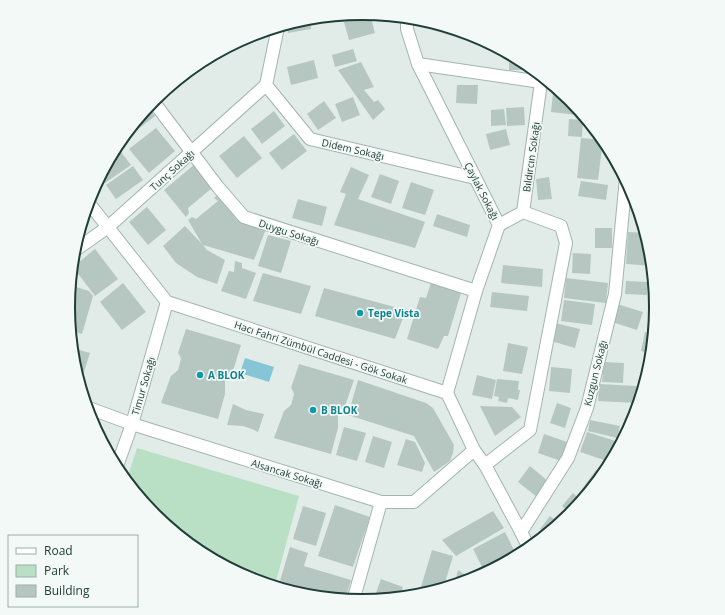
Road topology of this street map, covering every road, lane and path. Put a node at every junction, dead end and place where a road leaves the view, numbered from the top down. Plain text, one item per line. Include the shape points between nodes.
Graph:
1 (406, 23) edge
2 (277, 33) edge
3 (418, 64) junction
4 (536, 77) edge
5 (541, 81) edge
6 (266, 85) junction
7 (157, 106) edge
8 (193, 152) junction
9 (475, 178) junction
10 (625, 190) edge
11 (93, 208) edge
12 (523, 212) junction
13 (499, 225) junction
14 (108, 227) junction
15 (82, 245) edge
16 (476, 291) junction
17 (167, 302) junction
18 (447, 393) junction
19 (94, 410) edge
20 (132, 424) junction
21 (474, 450) junction
22 (119, 460) edge
23 (485, 465) junction
24 (381, 502) junction
25 (521, 532) junction
26 (527, 544) edge
27 (355, 595) edge

1 - 3 street, Çaylak Sokağı
2 - 6 street
3 - 4 street
3 - 9 street, Çaylak Sokağı
5 - 12 street, Bıldırcın Sokağı
6 - 8 street, Tunç Sokağı
6 - 9 street, Didem Sokağı via 310,139
7 - 8 street, Duygu Sokağı
8 - 14 street, Tunç Sokağı
8 - 16 street, Duygu Sokağı via 244,217
9 - 13 street, Çaylak Sokağı
10 - 25 street, Kuzgun Sokağı via 615,294 587,408 568,458
11 - 14 street
12 - 13 street
12 - 23 street via 561,226 566,243 530,430
13 - 16 street, Çaylak Sokağı
14 - 15 street, Tunç Sokağı
14 - 17 street
16 - 18 street, Çaylak Sokağı
17 - 18 street, Hacı Fahri Zümbül Caddesi - Gök Sokak
17 - 20 street, Timur Sokağı
18 - 21 street
19 - 20 street, Alsancak Sokağı
20 - 22 street, Timur Sokağı
20 - 24 street, Alsancak Sokağı
21 - 23 street
21 - 24 street, Alsancak Sokağı via 414,502
23 - 25 street
24 - 27 street
25 - 26 street

